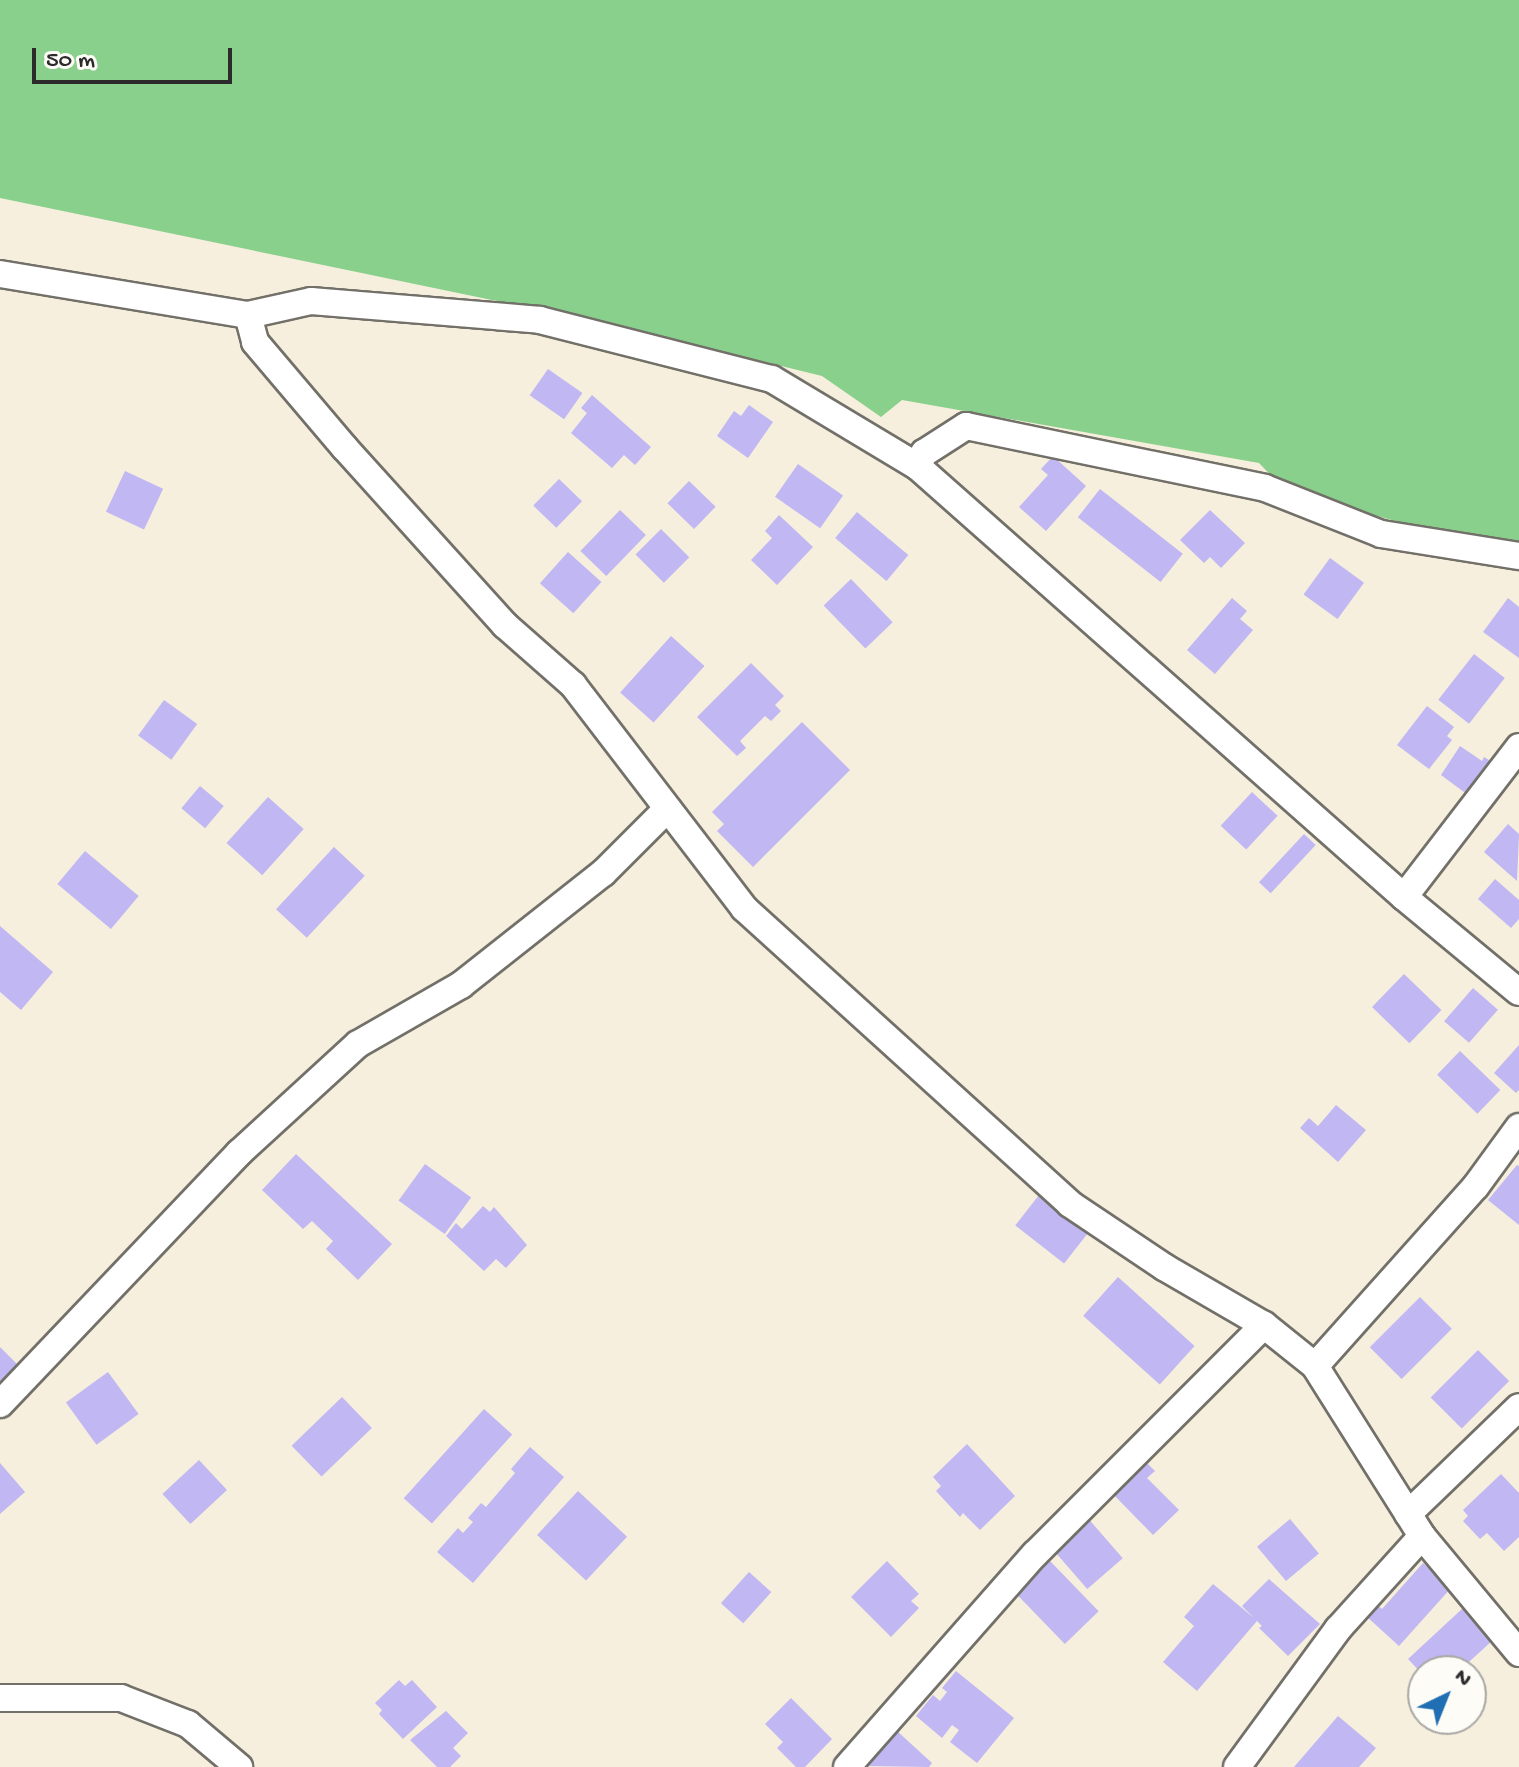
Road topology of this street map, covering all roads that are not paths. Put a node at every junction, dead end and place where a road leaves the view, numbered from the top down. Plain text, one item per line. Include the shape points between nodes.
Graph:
1 (0, 274) edge
2 (248, 315) junction
3 (917, 466) junction
4 (1519, 556) edge
5 (1519, 747) edge
6 (667, 809) junction
7 (1404, 897) junction
8 (1519, 992) edge
9 (1519, 1127) edge
10 (1264, 1325) junction
11 (1315, 1366) junction
12 (0, 1404) edge
13 (1519, 1407) edge
14 (1415, 1525) junction
15 (1519, 1653) edge
16 (0, 1698) edge
17 (239, 1767) edge
18 (847, 1767) edge
19 (1237, 1767) edge

1 - 2 street
2 - 3 street via 311,301 540,320 772,379
2 - 6 street via 255,342 505,625 573,685
3 - 4 street via 924,453 966,426 1265,488 1381,534
3 - 7 street
5 - 7 street
6 - 10 street via 744,908 1070,1204
6 - 12 street via 603,873 461,985 358,1044 239,1153
7 - 8 street
9 - 11 street via 1476,1186
10 - 11 street
10 - 18 street via 1035,1554
11 - 14 street
13 - 14 street
14 - 15 street
14 - 19 street
16 - 17 street via 121,1698 188,1724

